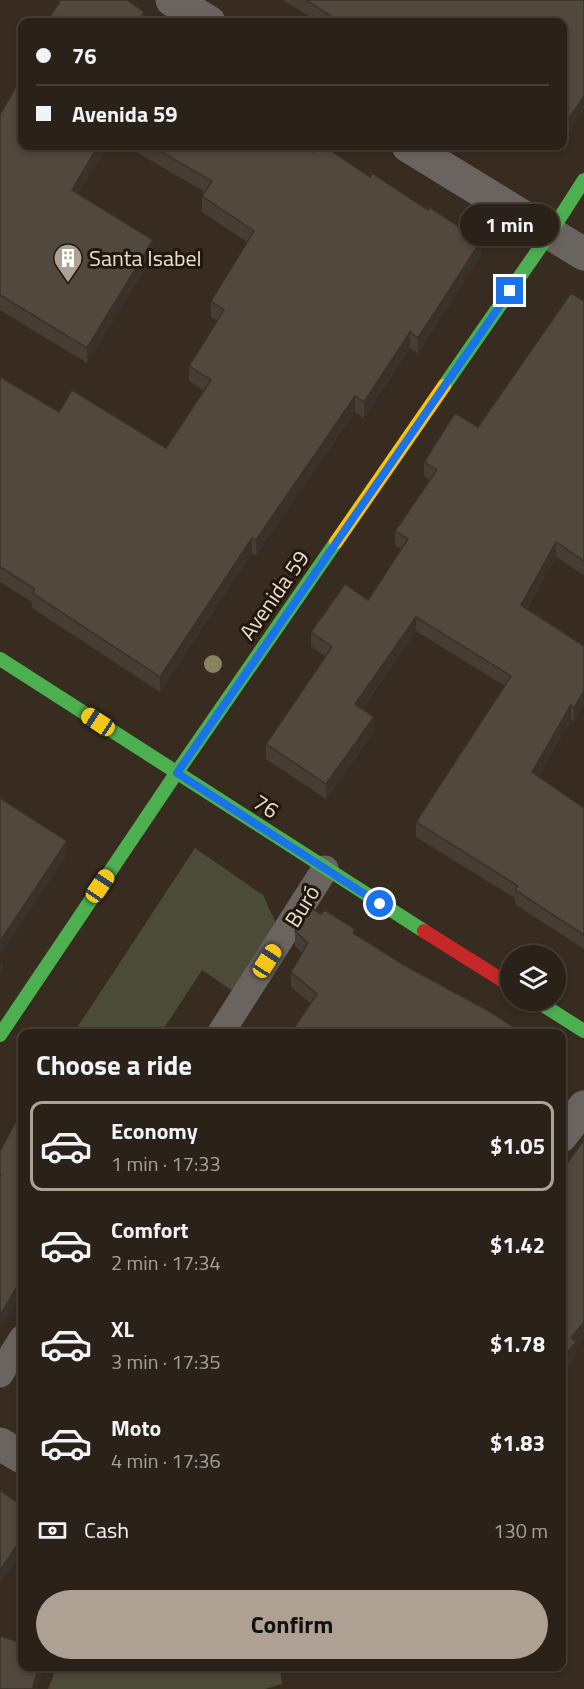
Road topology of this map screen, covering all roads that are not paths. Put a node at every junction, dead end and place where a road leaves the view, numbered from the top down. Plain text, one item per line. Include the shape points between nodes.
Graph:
1 (172, 0) edge
2 (201, 18) edge
3 (415, 150) edge
4 (584, 180) edge
5 (550, 233) junction
6 (584, 254) edge
7 (0, 659) edge
8 (177, 773) junction
9 (325, 869) junction
10 (500, 979) edge
11 (552, 1011) edge
12 (223, 1029) edge
13 (584, 1031) edge
14 (0, 1035) edge
15 (584, 1107) edge
16 (566, 1130) edge
17 (18, 1345) edge
18 (0, 1374) edge
19 (0, 1444) edge
20 (18, 1455) edge

1 - 2 street
3 - 5 street
4 - 5 street, Avenida 59
5 - 6 street
5 - 8 street, Avenida 59
7 - 8 street, 76
8 - 9 street, 76
8 - 14 street, Avenida 59
9 - 10 street, 76
9 - 12 lane, Buró
11 - 13 street
15 - 16 street
17 - 18 lane
19 - 20 street

